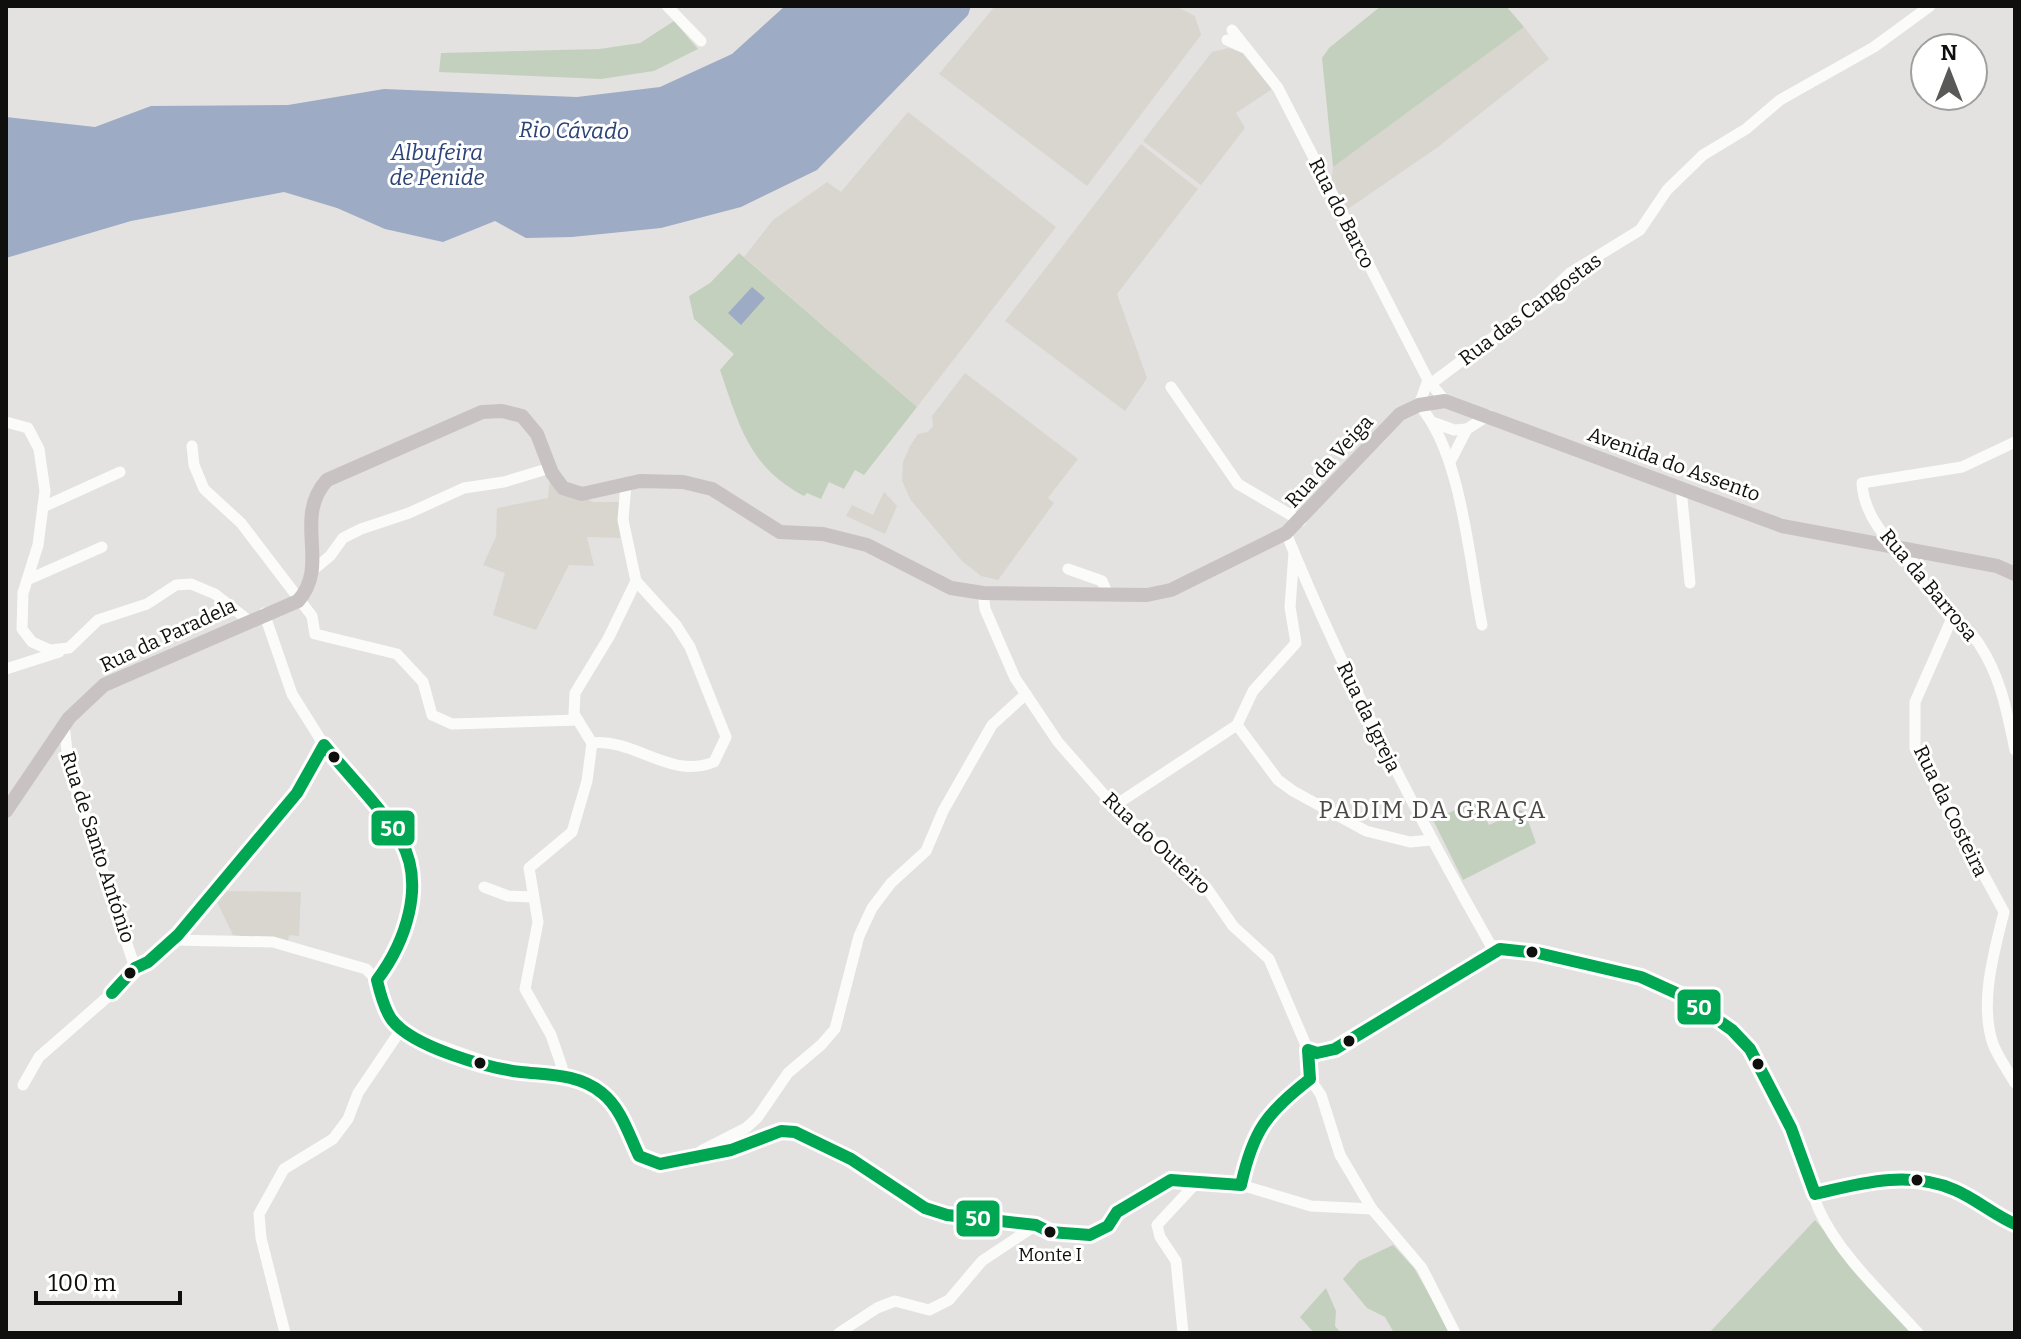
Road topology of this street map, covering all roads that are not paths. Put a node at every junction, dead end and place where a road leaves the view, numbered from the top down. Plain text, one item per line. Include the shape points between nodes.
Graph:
1 (667, 6) edge
2 (1930, 6) edge
3 (1229, 35) dead end
4 (701, 41) dead end
5 (1430, 381) junction
6 (1171, 387) dead end
7 (1445, 401) junction
8 (1419, 405) junction
9 (1489, 415) junction
10 (6, 422) edge
11 (1435, 423) junction
12 (1467, 429) junction
13 (2015, 442) edge
14 (192, 446) dead end
15 (1450, 462) junction
16 (550, 468) junction
17 (120, 472) dead end
18 (626, 484) junction
19 (1681, 488) junction
20 (43, 507) junction
21 (1301, 521) junction
22 (1286, 533) junction
23 (102, 547) dead end
24 (1893, 548) junction
25 (1294, 553) junction
26 (1068, 569) dead end
27 (313, 570) junction
28 (2015, 574) edge
29 (27, 580) junction
30 (636, 581) junction
31 (1690, 583) dead end
32 (983, 593) junction
33 (1108, 595) junction
34 (298, 601) junction
35 (264, 613) junction
36 (1953, 616) junction
37 (248, 620) junction
38 (1482, 625) dead end
39 (69, 648) junction
40 (6, 669) edge
41 (1026, 694) junction
42 (578, 720) junction
43 (64, 725) junction
44 (1237, 725) junction
45 (592, 743) junction
46 (324, 745) junction
47 (2015, 750) edge
48 (1114, 806) junction
49 (6, 811) edge
50 (1431, 840) junction
51 (484, 887) dead end
52 (532, 897) junction
53 (2010, 910) edge
54 (173, 940) junction
55 (1500, 949) junction
56 (135, 968) junction
57 (377, 980) junction
58 (402, 1028) junction
59 (1308, 1050) junction
60 (557, 1072) junction
61 (1310, 1079) junction
62 (2015, 1083) edge
63 (23, 1085) dead end
64 (686, 1159) junction
65 (1199, 1180) junction
66 (1241, 1185) junction
67 (1815, 1194) junction
68 (1372, 1209) junction
69 (2015, 1224) edge
70 (1036, 1225) junction
71 (285, 1333) edge
72 (839, 1333) edge
73 (1183, 1333) edge
74 (1455, 1333) edge
75 (1918, 1333) edge

1 - 4 street
2 - 5 street, Rua das Cangostas via 1703,155 1667,190 1640,230 1570,273 1535,306
3 - 5 street, Rua do Barco via 1249,50 1278,88
5 - 7 street, Rua do Barco
5 - 8 street
6 - 21 street via 1238,484
7 - 8 main road, Rua da Veiga
7 - 9 main road, Avenida do Assento
8 - 11 street
8 - 21 main road, Rua da Veiga via 1400,414
9 - 12 street
9 - 19 main road, Avenida do Assento
10 - 20 street via 28,428 39,449
11 - 12 street
11 - 15 street
12 - 15 street
13 - 24 street, Rua da Barrosa via 1962,467 1865,480 1870,514
14 - 34 street via 204,489 241,523
15 - 38 street
16 - 18 main road, Rua da Veiga via 563,488 582,494
16 - 27 street via 464,488 361,529 343,538
16 - 27 main road via 537,434 522,416 482,412 327,480 310,513
17 - 20 street
18 - 30 street via 623,520
18 - 32 main road, Rua da Veiga via 662,481 712,489 780,532 823,534 867,545 951,588
19 - 24 main road, Avenida do Assento via 1782,526
19 - 31 street
20 - 29 street
21 - 22 main road, Rua da Veiga
22 - 25 street, Rua da Igreja
22 - 33 main road, Rua da Veiga via 1171,590
23 - 29 street
24 - 28 main road, Avenida do Assento via 1997,566
24 - 36 street, Rua da Barrosa via 1913,561 1917,577
25 - 44 street via 1290,607 1296,643 1253,691
25 - 50 street, Rua da Igreja via 1330,640
26 - 33 street via 1102,581
27 - 34 main road via 309,588
29 - 39 street via 22,629 32,642 50,650
30 - 42 street via 575,693
30 - 45 street via 690,647 726,737 714,762 703,766 673,766 618,744
32 - 33 main road, Rua da Veiga
32 - 41 street, Rua do Outeiro via 989,618
34 - 35 main road, Rua da Paradela
34 - 42 street via 312,616 315,634 397,654 423,682 432,715 452,724
35 - 37 main road, Rua da Paradela
35 - 46 street via 292,694
36 - 47 street, Rua da Barrosa via 1977,641 2001,684
36 - 53 street, Rua da Costeira via 1915,702 1915,748
37 - 39 street via 215,594 191,584 176,585 147,604 98,620
37 - 43 main road, Rua da Paradela via 104,685
39 - 40 street
41 - 48 street, Rua do Outeiro via 1058,742
41 - 64 street via 992,725 926,851 872,908 859,936 835,1029 788,1073 746,1128
42 - 45 street
43 - 49 main road, Rua da Paradela
43 - 56 street, Rua de Santo António via 69,768
44 - 48 street
44 - 50 street via 1278,780 1293,791 1366,831 1410,842
45 - 52 street via 572,832 529,868
46 - 54 street via 297,793
46 - 57 street via 401,841 409,859 411,910
48 - 59 street, Rua do Outeiro via 1206,887 1233,926 1262,950
50 - 55 street, Rua da Igreja via 1490,944
51 - 52 street
52 - 60 street via 538,922 525,989 551,1035 562,1067
53 - 62 street, Rua da Costeira via 1989,967 1990,1016 1993,1043
54 - 56 street
54 - 57 street via 273,942 366,969
55 - 59 street via 1335,1049
55 - 67 street via 1641,977 1685,997 1732,1030 1750,1049 1791,1128
56 - 63 street via 39,1057
57 - 58 street via 394,1023
58 - 60 street via 480,1062
58 - 71 street via 333,1139 284,1169 259,1214
59 - 61 street, Rua do Outeiro
60 - 64 street via 601,1093 639,1156 660,1164
61 - 66 street via 1256,1127
61 - 68 street via 1321,1095 1340,1155
64 - 70 street via 731,1150 781,1131 795,1132 851,1159 925,1208
65 - 66 street
65 - 70 street via 1171,1180 1090,1235 1050,1232
65 - 73 street via 1157,1225 1176,1261
66 - 68 street via 1311,1206
67 - 69 street via 1885,1178 1917,1178 1955,1189
67 - 75 street via 1836,1239
68 - 74 street via 1422,1268
70 - 72 street via 982,1261 949,1300 929,1310 895,1301

